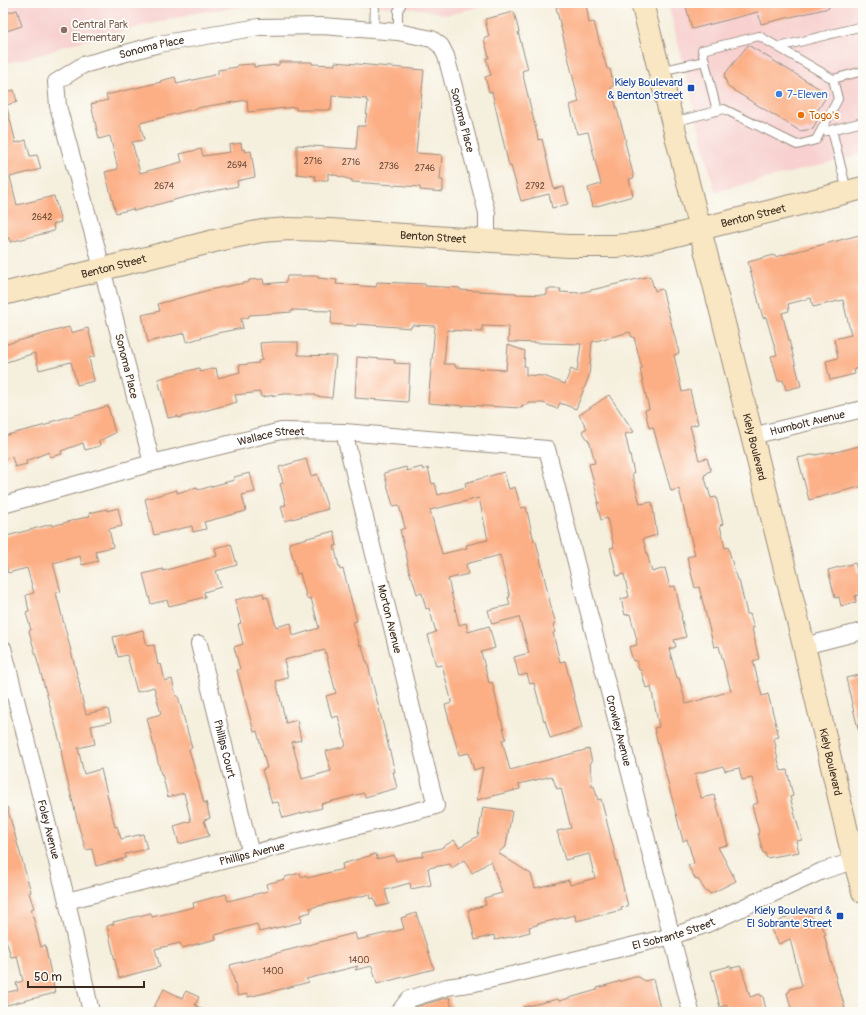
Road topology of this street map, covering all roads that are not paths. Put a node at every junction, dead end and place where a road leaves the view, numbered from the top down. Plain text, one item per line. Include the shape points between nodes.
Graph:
1 (375, 3) edge
2 (402, 3) edge
3 (642, 3) edge
4 (863, 26) edge
5 (374, 30) junction
6 (398, 32) junction
7 (779, 47) junction
8 (705, 61) junction
9 (863, 71) edge
10 (660, 72) junction
11 (833, 79) junction
12 (717, 111) junction
13 (672, 122) junction
14 (863, 122) edge
15 (832, 130) junction
16 (820, 133) junction
17 (855, 190) edge
18 (700, 230) junction
19 (487, 241) junction
20 (102, 269) junction
21 (3, 294) edge
22 (863, 409) edge
23 (344, 432) junction
24 (752, 436) junction
25 (548, 449) joint
26 (152, 463) junction
27 (3, 505) edge
28 (863, 631) edge
29 (199, 644) dead end
30 (804, 646) junction
31 (3, 648) edge
32 (436, 806) joint
33 (251, 854) junction
34 (859, 860) edge
35 (863, 892) edge
36 (68, 901) junction
37 (672, 936) junction
38 (90, 1012) edge
39 (399, 1012) edge
40 (691, 1012) edge

1 - 5 lane
2 - 6 lane via 398,11
3 - 10 main road, Kiely Boulevard
4 - 7 lane
5 - 6 street, Sonoma Place
5 - 20 street, Sonoma Place via 322,26 259,27 159,44 83,65 56,82 58,106
6 - 19 street, Sonoma Place via 432,39 441,46 446,56 487,213
7 - 8 lane via 759,36 702,50
7 - 11 lane
8 - 10 lane
8 - 12 lane
9 - 11 lane
10 - 13 main road, Kiely Boulevard
11 - 16 lane via 838,99
12 - 13 lane
12 - 16 lane via 724,109 797,145 816,140
13 - 18 main road, Kiely Boulevard
14 - 15 lane
15 - 16 lane
15 - 17 lane
17 - 18 main road, Benton Street
18 - 19 main road, Benton Street via 615,246 561,246
18 - 24 main road, Kiely Boulevard
19 - 20 main road, Benton Street via 289,229 234,236
20 - 21 main road, Benton Street
20 - 26 street, Sonoma Place
22 - 24 street, Humbolt Avenue
23 - 25 street, Wallace Street
23 - 26 street, Wallace Street via 281,431
23 - 32 street, Morton Avenue
24 - 30 main road, Kiely Boulevard
25 - 37 street, Crowley Avenue
26 - 27 street, Wallace Street
28 - 30 street
29 - 33 street, Phillips Court
30 - 34 main road, Kiely Boulevard
31 - 36 street, Foley Avenue
32 - 33 street, Phillips Avenue
33 - 36 street, Phillips Avenue
34 - 35 main road, Kiely Boulevard
34 - 37 street, El Sobrante Street via 822,871 705,925
36 - 38 street, Foley Avenue
37 - 39 street, El Sobrante Street via 475,983 447,987 409,999
37 - 40 street, Crowley Avenue

